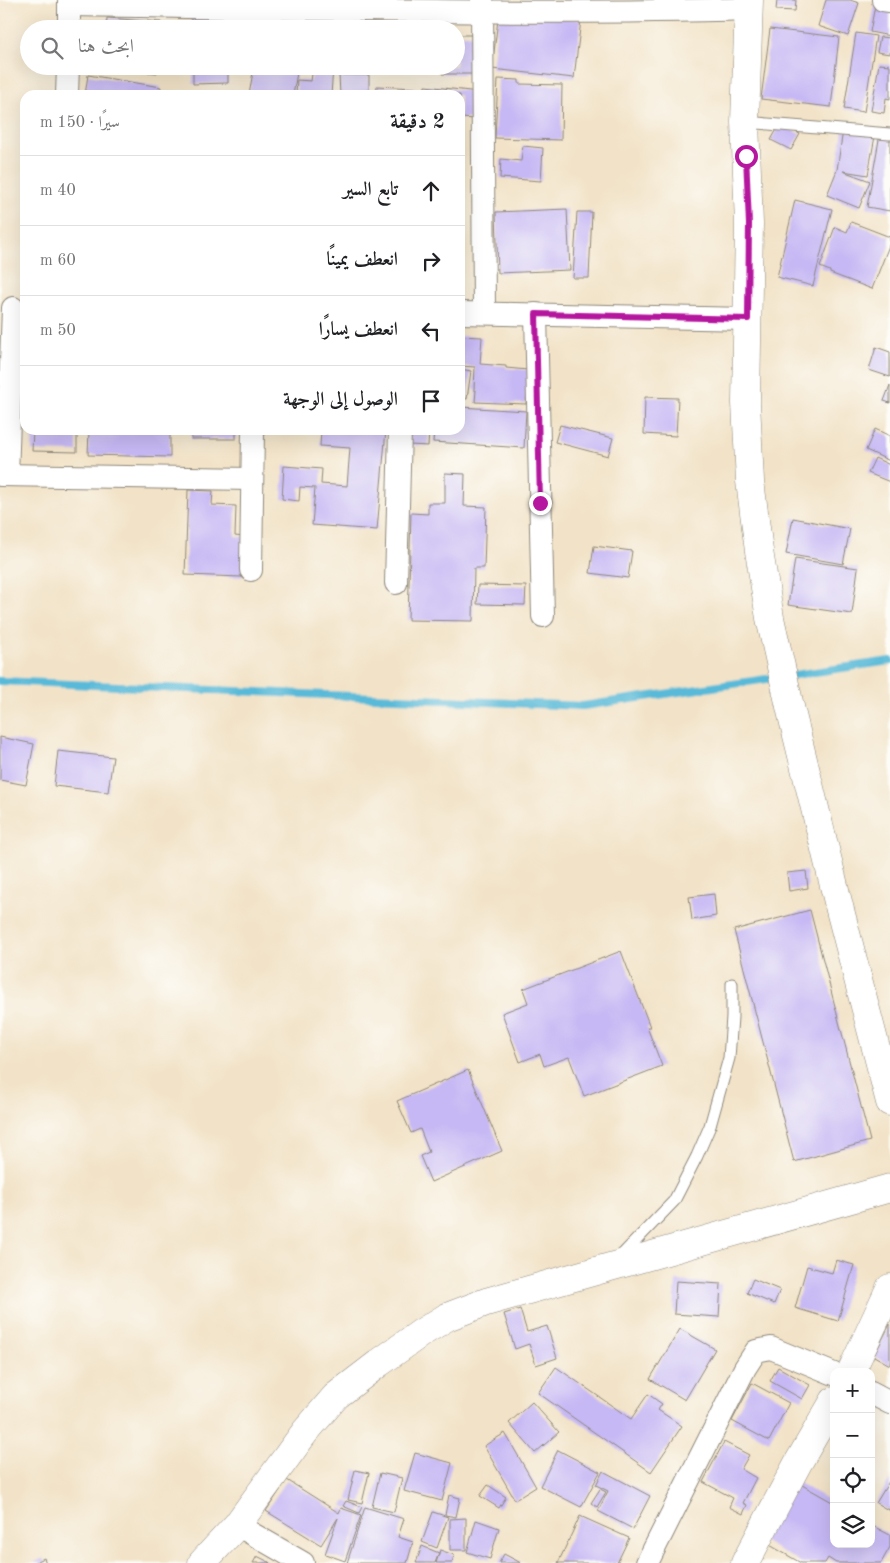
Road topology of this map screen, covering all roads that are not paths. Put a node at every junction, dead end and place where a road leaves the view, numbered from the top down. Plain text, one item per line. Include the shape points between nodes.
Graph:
1 (883, 0) edge
2 (890, 1) edge
3 (69, 2) edge
4 (238, 4) edge
5 (749, 4) edge
6 (482, 6) edge
7 (671, 6) edge
8 (69, 20) edge
9 (68, 75) edge
10 (67, 90) edge
11 (745, 122) junction
12 (890, 134) edge
13 (12, 308) edge
14 (465, 313) edge
15 (484, 313) junction
16 (536, 314) junction
17 (748, 319) junction
18 (253, 435) edge
19 (400, 435) edge
20 (3, 475) edge
21 (252, 479) junction
22 (251, 570) dead end
23 (396, 583) dead end
24 (543, 616) dead end
25 (732, 984) dead end
26 (890, 1102) edge
27 (890, 1188) edge
28 (610, 1267) junction
29 (890, 1288) edge
30 (853, 1368) edge
31 (830, 1372) edge
32 (875, 1395) edge
33 (890, 1403) edge
34 (830, 1408) edge
35 (237, 1526) junction
36 (202, 1563) edge
37 (303, 1563) edge
38 (648, 1563) edge
39 (745, 1563) edge

1 - 2 street
3 - 4 street
3 - 8 street
4 - 6 street
5 - 7 street
5 - 11 main road
6 - 7 street
6 - 15 street
9 - 10 street
11 - 12 lane
11 - 17 main road
13 - 20 street
14 - 15 street
15 - 16 street
16 - 17 street
16 - 24 street
17 - 26 main road via 746,404 750,481 770,618
18 - 21 street
19 - 23 street
20 - 21 street
21 - 22 street
25 - 28 lane via 729,1058 710,1126 674,1201
27 - 28 main road
28 - 35 main road via 486,1302 447,1317 420,1333 336,1396 305,1432
29 - 30 main road
31 - 38 street via 771,1348 756,1351
32 - 33 street
34 - 39 main road
35 - 36 main road
35 - 37 street

